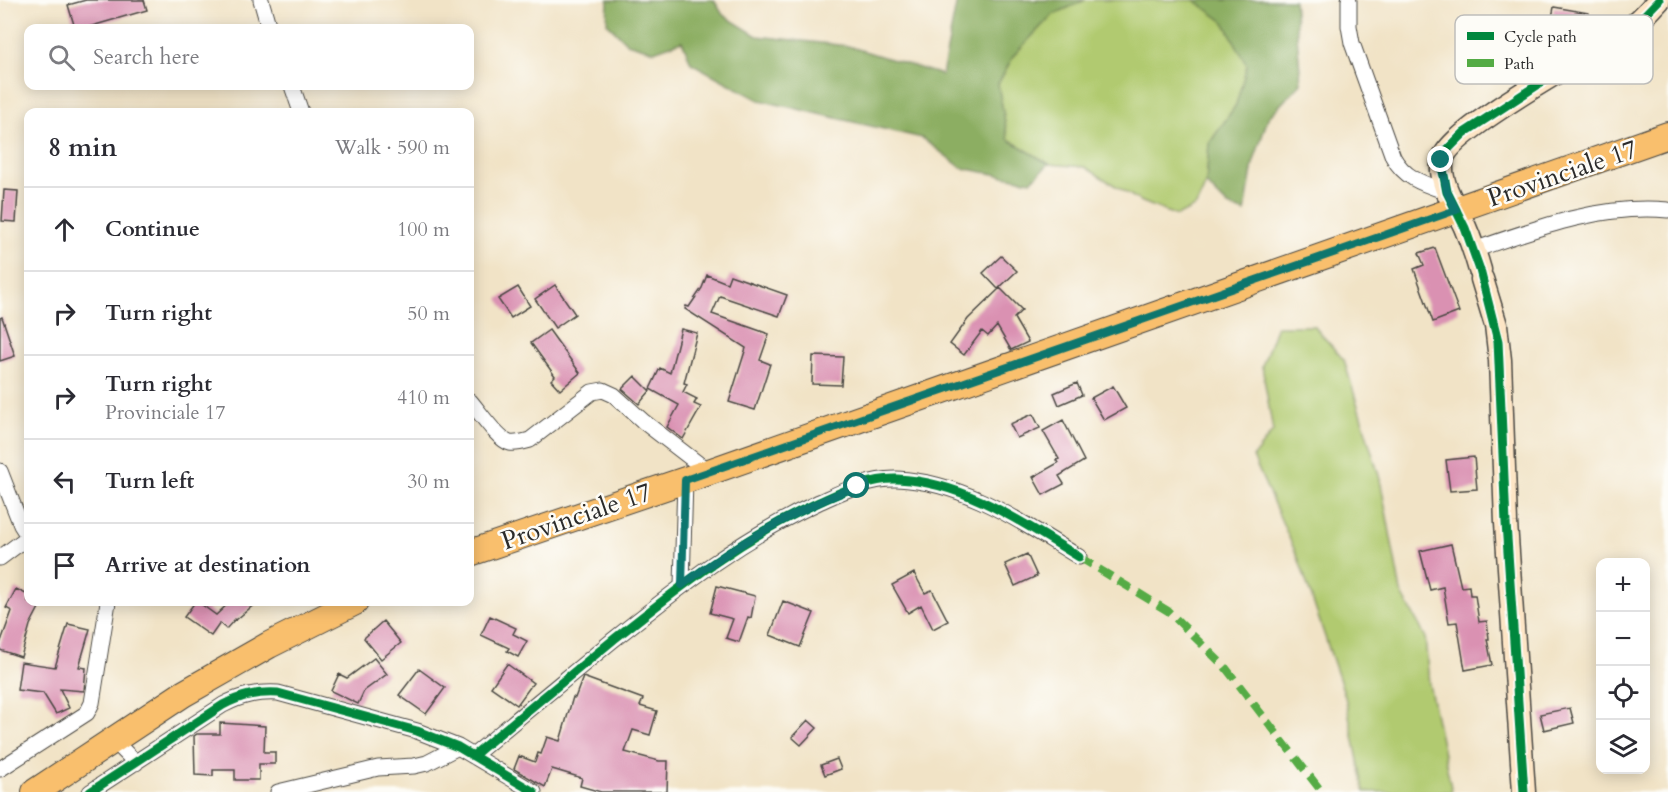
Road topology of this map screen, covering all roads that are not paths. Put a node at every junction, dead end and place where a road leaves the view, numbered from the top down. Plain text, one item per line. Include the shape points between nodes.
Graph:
1 (261, 0) edge
2 (1349, 0) edge
3 (1659, 0) edge
4 (1644, 15) edge
5 (268, 24) edge
6 (1539, 84) edge
7 (293, 90) edge
8 (300, 108) edge
9 (1668, 135) edge
10 (1452, 201) junction
11 (1668, 210) edge
12 (1479, 266) junction
13 (474, 405) edge
14 (0, 471) edge
15 (709, 472) junction
16 (685, 480) junction
17 (6, 497) edge
18 (24, 530) edge
19 (24, 540) edge
20 (474, 552) edge
21 (1079, 557) dead end
22 (0, 558) edge
23 (682, 585) junction
24 (107, 606) edge
25 (347, 606) edge
26 (112, 740) junction
27 (458, 747) junction
28 (473, 756) junction
29 (136, 763) junction
30 (0, 769) edge
31 (35, 792) edge
32 (90, 792) edge
33 (278, 792) edge
34 (534, 792) edge
35 (1524, 792) edge

1 - 5 street
2 - 10 street via 1352,44 1393,157 1400,170
3 - 4 street
6 - 10 street via 1464,133 1448,149 1441,160
7 - 8 street
9 - 10 main road, Provinciale 17
10 - 12 street
10 - 15 main road, Provinciale 17
11 - 12 street via 1608,211 1562,220
12 - 35 street via 1496,325 1500,360 1506,523
13 - 15 street via 497,434 508,442 519,443 530,441 592,392 603,390
14 - 17 street
15 - 16 main road, Provinciale 17
16 - 20 main road, Provinciale 17
16 - 23 street
17 - 18 street
19 - 22 street
21 - 23 street via 975,498 950,488 895,479 857,486 792,514 737,545
23 - 28 street
24 - 30 street via 87,714
25 - 26 main road via 183,694
26 - 29 street
26 - 31 main road
27 - 28 street
27 - 29 street via 367,716 278,693 257,692 223,705
27 - 33 street via 427,763 378,768
28 - 34 street
29 - 32 street

